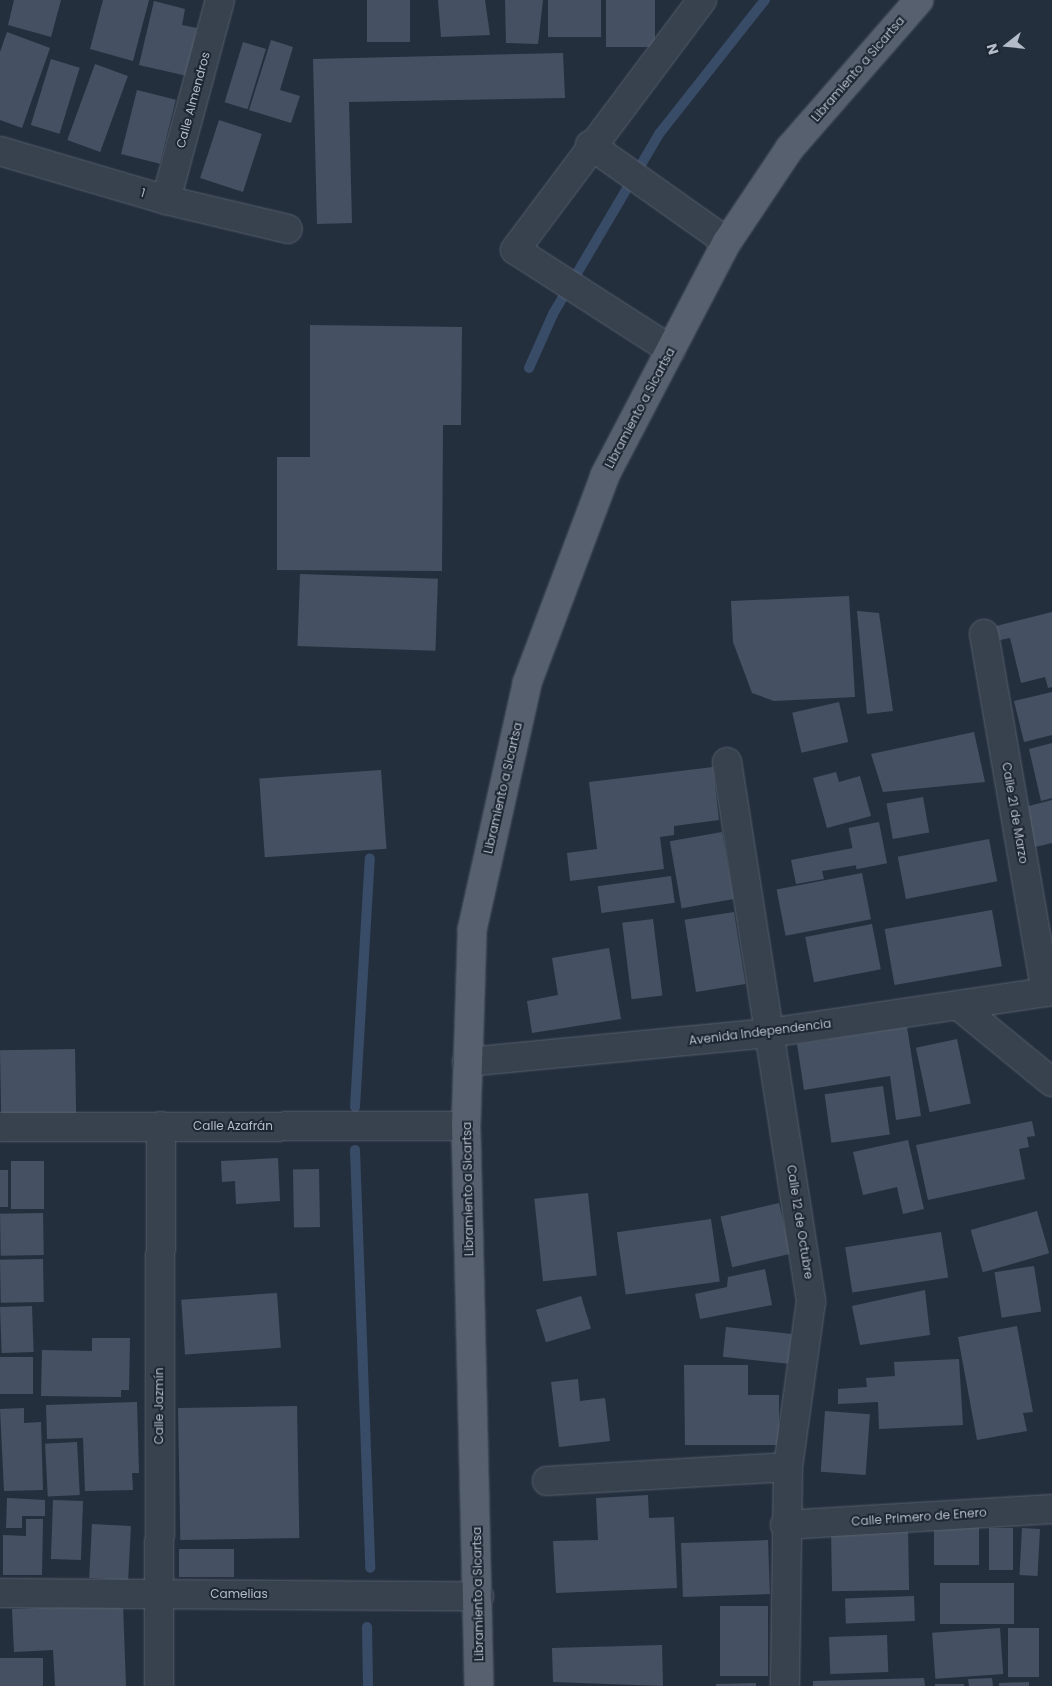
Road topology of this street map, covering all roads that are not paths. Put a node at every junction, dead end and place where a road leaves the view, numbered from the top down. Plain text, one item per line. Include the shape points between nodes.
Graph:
1 (220, 0) edge
2 (702, 0) edge
3 (919, 0) edge
4 (598, 150) junction
5 (0, 151) edge
6 (166, 200) junction
7 (288, 229) dead end
8 (727, 242) junction
9 (672, 350) junction
10 (984, 634) dead end
11 (727, 762) dead end
12 (1049, 992) edge
13 (958, 1006) junction
14 (768, 1033) junction
15 (467, 1062) junction
16 (1052, 1082) edge
17 (161, 1126) junction
18 (466, 1126) junction
19 (0, 1127) edge
20 (788, 1467) junction
21 (547, 1481) dead end
22 (1052, 1509) edge
23 (785, 1525) junction
24 (0, 1593) edge
25 (158, 1594) junction
26 (478, 1596) junction
27 (159, 1686) edge
28 (479, 1686) edge
29 (786, 1686) edge

1 - 6 street, Calle Almendros
2 - 4 street
3 - 8 main road, Libramiento a Sicartsa via 790,148
4 - 8 street
4 - 9 street via 516,250
5 - 6 street, 1
6 - 7 street, 1
8 - 9 main road, Libramiento a Sicartsa
9 - 15 main road, Libramiento a Sicartsa via 605,475 527,682 472,930
10 - 12 street, Calle 21 de Marzo
11 - 14 street, Calle 12 de Octubre
12 - 13 street, Avenida Independencia
13 - 14 street, Avenida Independencia
13 - 16 street
14 - 15 street, Avenida Independencia
14 - 20 street, Calle 12 de Octubre via 807,1253 811,1301
15 - 18 main road, Libramiento a Sicartsa
17 - 18 street, Calle Azafrán
17 - 19 street, Calle Azafrán
17 - 25 street, Calle Jazmín
18 - 26 main road, Libramiento a Sicartsa
20 - 21 street
20 - 23 street, Calle 12 de Octubre
22 - 23 street, Calle Primero de Enero
23 - 29 street, Calle 12 de Octubre
24 - 25 street, Camelias
25 - 26 street, Camelias
25 - 27 street, Calle Jazmín
26 - 28 main road, Libramiento a Sicartsa

